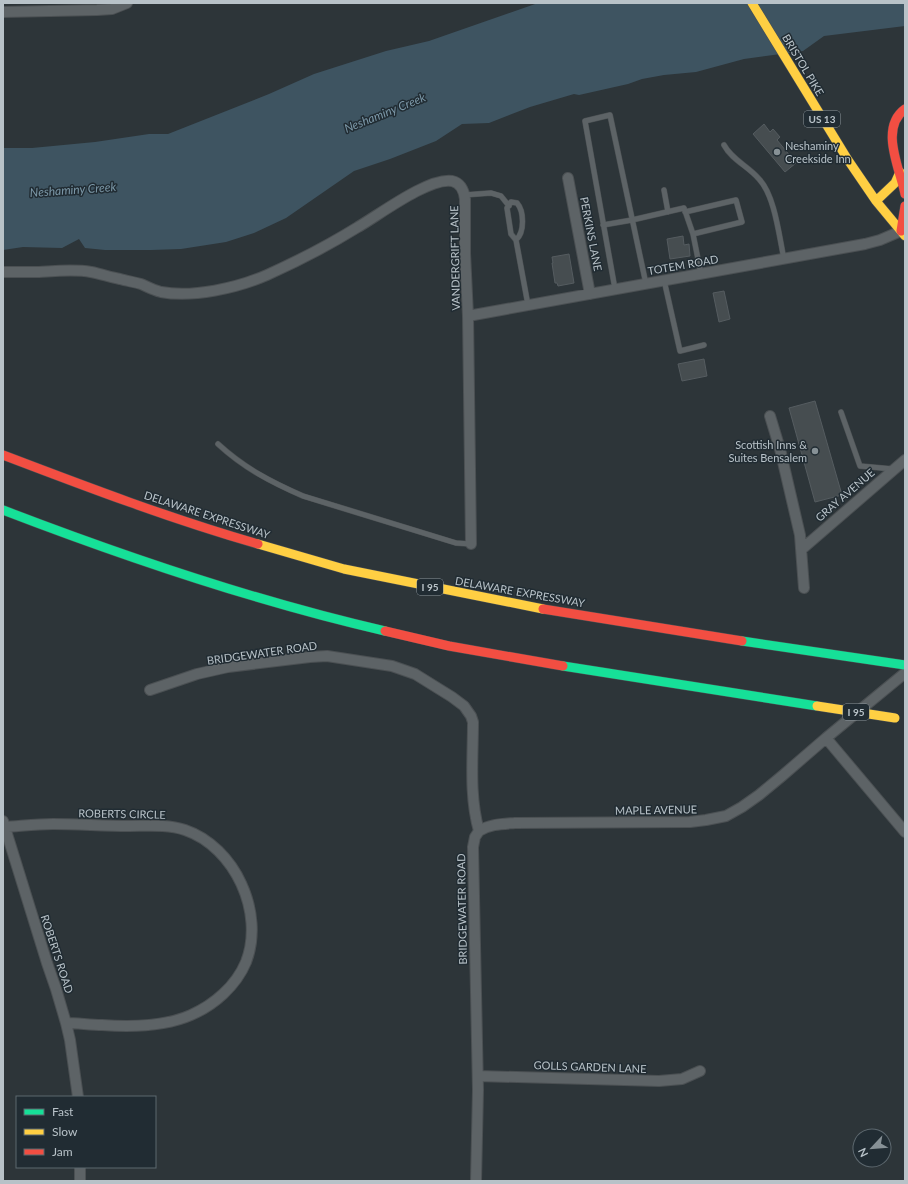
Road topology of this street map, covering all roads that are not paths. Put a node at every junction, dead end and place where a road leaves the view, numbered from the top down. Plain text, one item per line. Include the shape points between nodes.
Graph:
1 (127, 3) edge
2 (752, 3) edge
3 (3, 12) edge
4 (905, 109) edge
5 (724, 145) dead end
6 (900, 172) junction
7 (568, 178) dead end
8 (664, 190) dead end
9 (905, 194) edge
10 (464, 195) junction
11 (876, 201) junction
12 (509, 206) junction
13 (905, 206) edge
14 (668, 212) junction
15 (685, 212) junction
16 (632, 220) junction
17 (603, 225) junction
18 (693, 234) junction
19 (903, 234) edge
20 (516, 240) junction
21 (784, 259) junction
22 (3, 272) edge
23 (701, 274) junction
24 (664, 280) junction
25 (646, 284) junction
26 (615, 289) junction
27 (590, 294) junction
28 (528, 305) junction
29 (468, 316) junction
30 (704, 346) dead end
31 (841, 412) dead end
32 (770, 416) dead end
33 (218, 444) dead end
34 (3, 455) edge
35 (905, 460) edge
36 (894, 469) junction
37 (3, 510) edge
38 (471, 544) joint
39 (802, 549) junction
40 (804, 588) dead end
41 (905, 665) edge
42 (905, 672) edge
43 (150, 690) dead end
44 (905, 719) edge
45 (826, 738) junction
46 (4, 824) edge
47 (479, 831) junction
48 (905, 832) edge
49 (66, 1023) junction
50 (700, 1071) dead end
51 (478, 1076) junction
52 (78, 1096) edge
53 (80, 1168) edge
54 (80, 1181) edge
55 (476, 1181) edge

1 - 3 street via 112,9
2 - 11 main road, BRISTOL PIKE / US 13
4 - 6 main road via 896,119 892,132
5 - 21 lane via 735,159 759,178 770,196
6 - 9 main road
6 - 11 main road via 895,183
7 - 27 street, PERKINS LANE
8 - 14 lane
10 - 12 lane via 491,193 501,196
10 - 22 street, VANDERGRIFT LANE via 461,186 453,181 422,188 301,259 265,276 224,289 188,294 160,292 141,284 90,272
10 - 29 street, VANDERGRIFT LANE
11 - 19 main road, BRISTOL PIKE / US 13
12 - 20 lane via 507,208 511,234
12 - 20 lane via 511,202 517,202 521,207 522,232
13 - 19 main road
14 - 15 lane via 684,208
14 - 16 lane
15 - 18 lane
15 - 18 lane via 736,200 742,222
16 - 17 lane
16 - 17 lane via 610,115 585,121
16 - 25 lane
17 - 26 lane
18 - 23 lane
19 - 21 street, TOTEM ROAD via 872,243
20 - 28 lane
21 - 23 street, TOTEM ROAD
23 - 24 street, TOTEM ROAD
24 - 25 street, TOTEM ROAD
24 - 30 lane via 680,351
25 - 26 street, TOTEM ROAD
26 - 27 street, TOTEM ROAD
27 - 28 street, TOTEM ROAD
28 - 29 street, TOTEM ROAD
29 - 38 street, VANDERGRIFT LANE
31 - 36 lane via 860,466
32 - 39 street
33 - 38 lane, VANDERGRIFT LANE via 250,469 304,496 456,543
34 - 41 main road, DELAWARE EXPRESSWAY / I 95 via 162,514 344,569 542,609
35 - 36 street, GRAY AVENUE
36 - 39 street, GRAY AVENUE
37 - 44 main road, I 95, bridge via 141,562 255,598 352,624 466,649
39 - 40 street
42 - 45 street, MAPLE AVENUE
43 - 47 street, BRIDGEWATER ROAD via 197,674 228,667 326,656 392,666 415,674 452,697 464,706 471,716 472,796
45 - 47 street, MAPLE AVENUE via 759,795 726,816 690,822 516,823 494,825
45 - 48 street
46 - 49 street, ROBERTS ROAD
46 - 49 street, ROBERTS CIRCLE via 153,825 186,830 211,845 225,858 241,881 247,900 251,933 246,962 230,987 210,1005 167,1024 130,1026
47 - 51 street, BRIDGEWATER ROAD via 473,847
49 - 52 street, ROBERTS ROAD
50 - 51 street, GOLLS GARDEN LANE via 682,1079 659,1081
51 - 55 street, BRIDGEWATER ROAD
53 - 54 street

